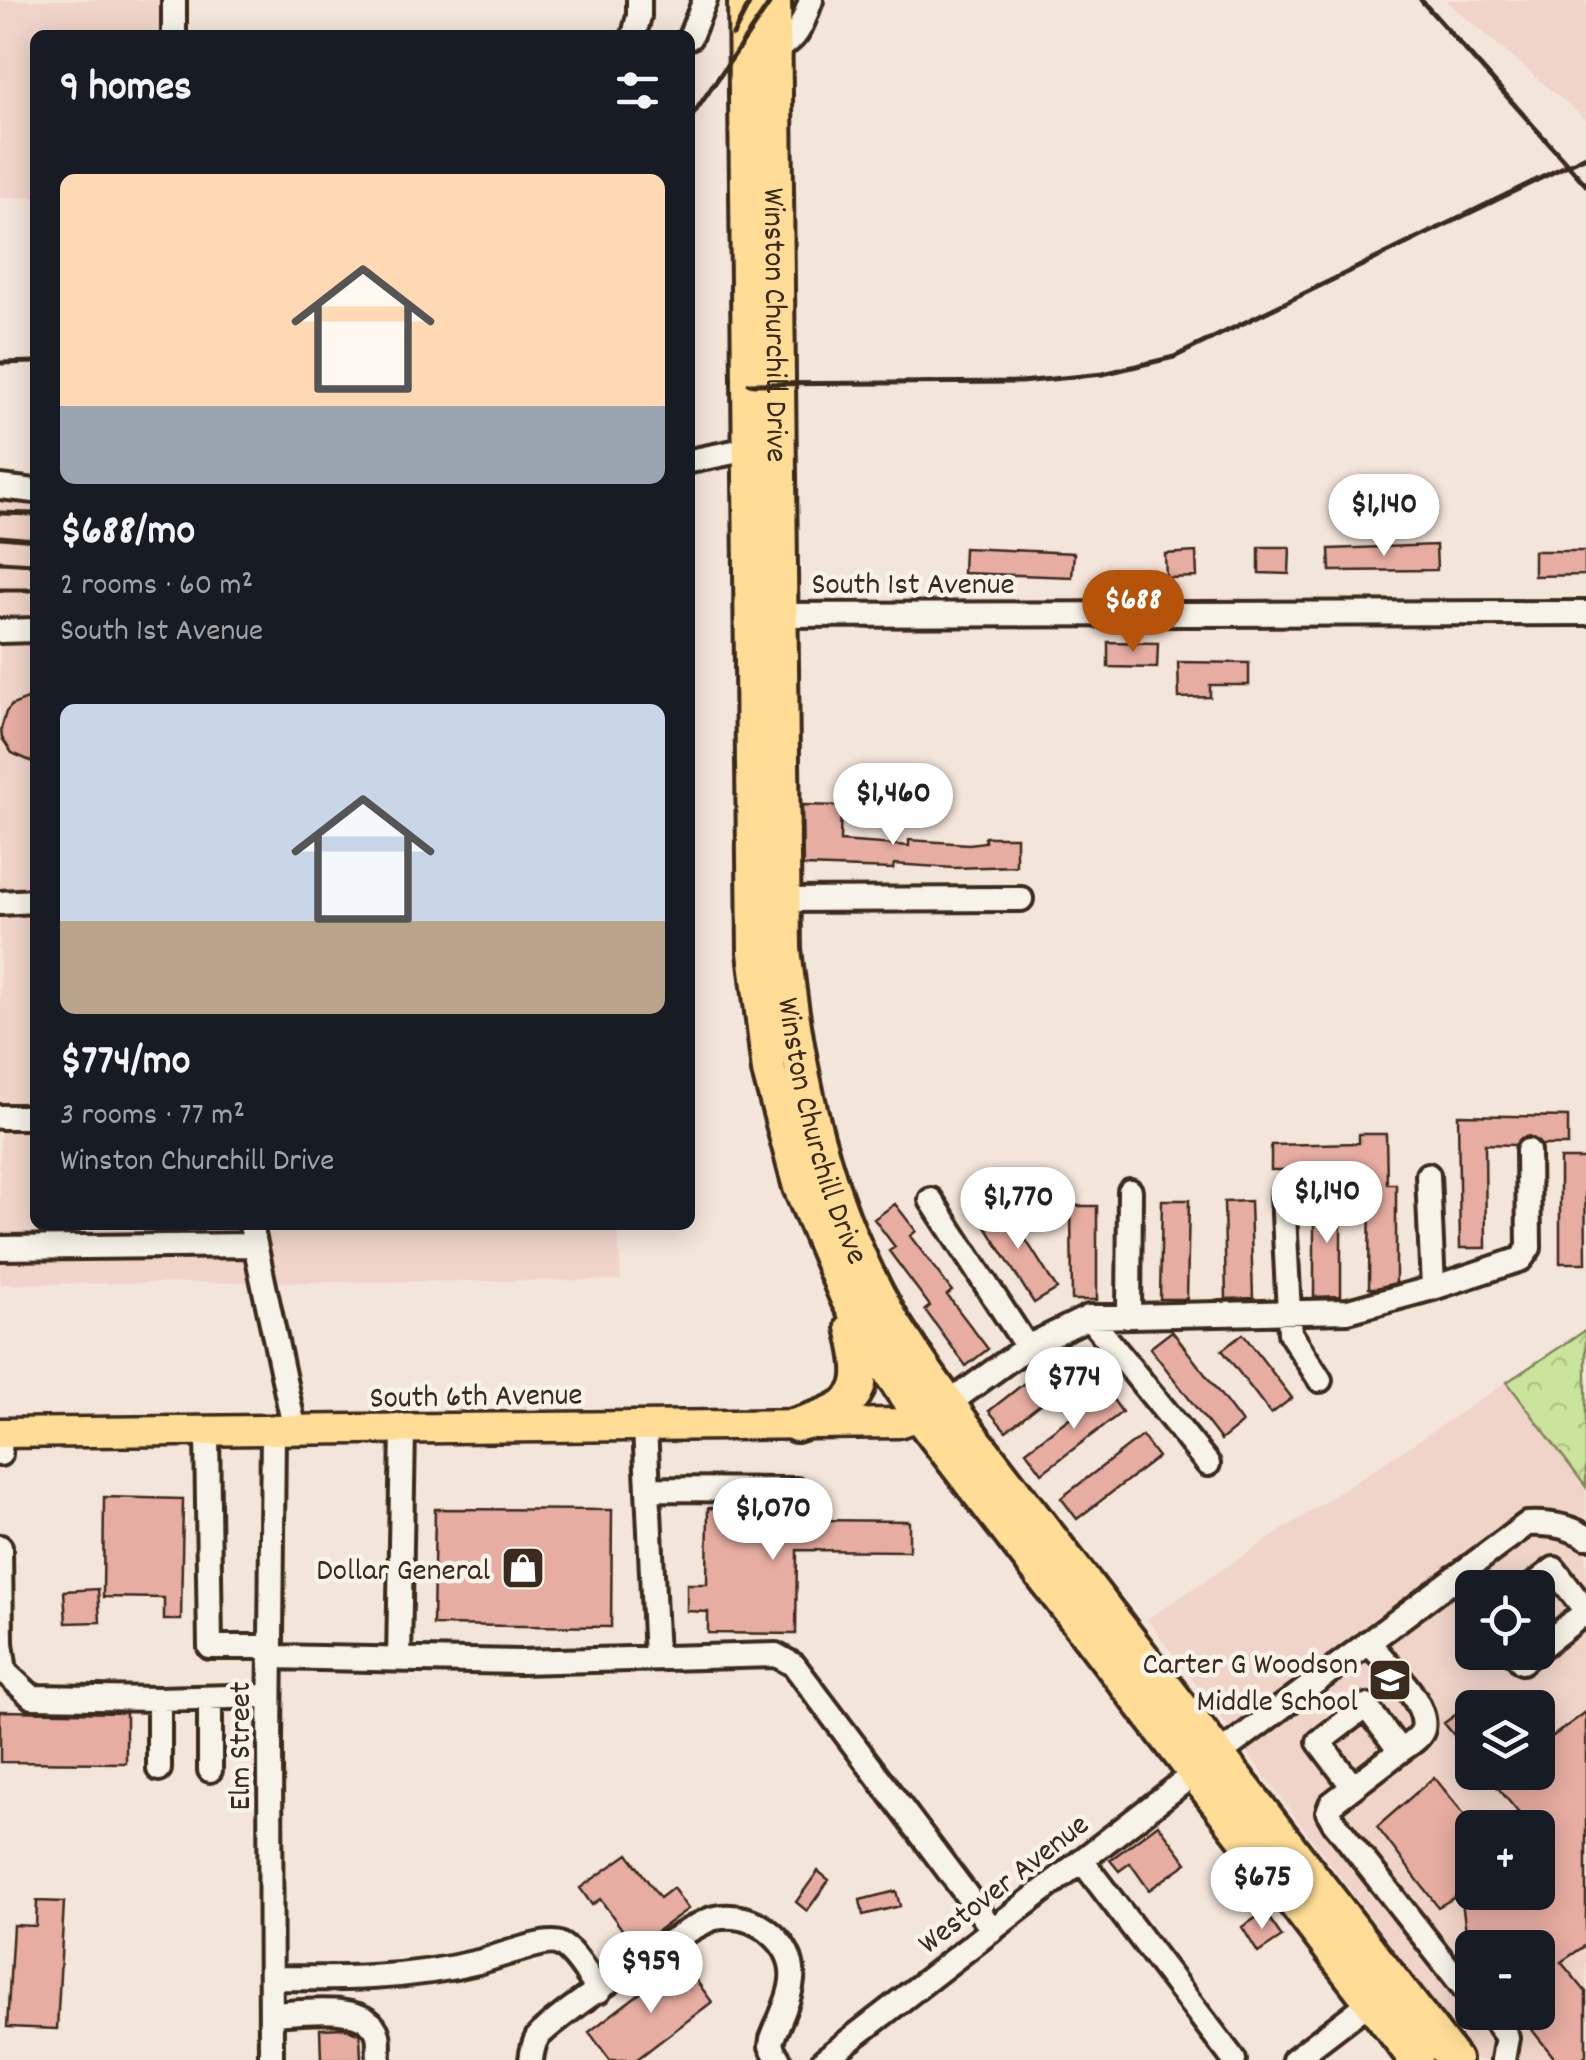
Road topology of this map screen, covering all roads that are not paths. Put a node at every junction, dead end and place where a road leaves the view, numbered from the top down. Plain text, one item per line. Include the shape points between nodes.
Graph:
1 (174, 0) edge
2 (640, 0) edge
3 (705, 0) edge
4 (745, 0) edge
5 (774, 0) edge
6 (812, 0) edge
7 (174, 30) edge
8 (636, 30) edge
9 (693, 30) edge
10 (760, 45) junction
11 (749, 449) junction
12 (695, 460) edge
13 (0, 487) edge
14 (30, 490) edge
15 (1586, 613) edge
16 (766, 615) junction
17 (30, 630) edge
18 (0, 632) edge
19 (1021, 899) dead end
20 (768, 900) junction
21 (30, 901) edge
22 (0, 903) edge
23 (0, 1117) edge
24 (30, 1117) edge
25 (1528, 1150) dead end
26 (1428, 1175) dead end
27 (1130, 1191) dead end
28 (1283, 1194) dead end
29 (931, 1200) dead end
30 (253, 1235) edge
31 (0, 1248) edge
32 (1433, 1288) junction
33 (847, 1298) junction
34 (1286, 1313) junction
35 (1130, 1314) junction
36 (1089, 1317) junction
37 (1027, 1347) junction
38 (1320, 1380) dead end
39 (934, 1410) junction
40 (796, 1425) junction
41 (645, 1428) junction
42 (403, 1430) junction
43 (284, 1431) junction
44 (207, 1432) junction
45 (0, 1433) edge
46 (0, 1454) edge
47 (1208, 1464) dead end
48 (650, 1488) junction
49 (796, 1490) dead end
50 (1586, 1537) edge
51 (0, 1547) edge
52 (1464, 1570) edge
53 (1555, 1570) edge
54 (1455, 1577) edge
55 (1586, 1611) edge
56 (1555, 1636) edge
57 (1368, 1642) junction
58 (271, 1652) junction
59 (656, 1657) junction
60 (399, 1660) junction
61 (270, 1696) junction
62 (210, 1698) junction
63 (159, 1699) junction
64 (1400, 1752) junction
65 (1206, 1764) junction
66 (159, 1769) dead end
67 (210, 1770) dead end
68 (1353, 1787) junction
69 (1082, 1862) junction
70 (993, 1930) junction
71 (1455, 1976) edge
72 (272, 1978) junction
73 (599, 1991) junction
74 (1382, 1992) junction
75 (271, 2014) junction
76 (1502, 2030) edge
77 (271, 2060) edge
78 (378, 2060) edge
79 (531, 2060) edge
80 (779, 2060) edge
81 (824, 2060) edge
82 (1234, 2060) edge
83 (1294, 2060) edge
84 (1416, 2060) edge
85 (1454, 2060) edge
86 (1502, 2060) edge

1 - 7 street
2 - 8 street
3 - 9 street
4 - 10 highway, Winston Churchill Drive
5 - 10 highway, Winston Churchill Drive
6 - 10 street via 796,36
10 - 11 highway, Winston Churchill Drive
10 - 16 highway, Winston Churchill Drive
11 - 12 street
11 - 16 highway, Winston Churchill Drive
13 - 14 street
15 - 16 street, South 1st Avenue
16 - 20 highway, Winston Churchill Drive
17 - 18 street
19 - 20 street
20 - 33 highway, Winston Churchill Drive via 760,1012 782,1130
20 - 39 highway, Winston Churchill Drive via 784,948 794,1043 824,1166 858,1254
21 - 22 street
23 - 24 street
25 - 32 street via 1526,1255
26 - 32 street
27 - 35 street
28 - 34 street
29 - 37 street
30 - 31 street
30 - 43 street, Elm Street
32 - 34 street via 1348,1310
33 - 39 highway, Winston Churchill Drive
33 - 40 highway via 860,1384 833,1414
34 - 35 street
34 - 38 street via 1296,1348
35 - 36 street
36 - 37 street
36 - 47 street
37 - 39 street
39 - 40 main road, South 6th Avenue via 899,1423
39 - 65 highway, Winston Churchill Drive
40 - 41 main road, South 6th Avenue
41 - 42 main road, South 6th Avenue
41 - 48 street
42 - 43 main road, South 6th Avenue
42 - 60 street
43 - 44 main road, South 6th Avenue
43 - 58 street, Elm Street
44 - 45 main road, South 6th Avenue
44 - 58 street via 210,1646
45 - 46 street
48 - 49 street
48 - 59 street
50 - 52 street, Westover Avenue via 1573,1528 1526,1524
51 - 63 street via 5,1672 32,1696
53 - 55 street
54 - 57 street, Westover Avenue
55 - 56 street
57 - 64 street via 1423,1713 1419,1736
57 - 65 street, Westover Avenue
58 - 60 street
58 - 61 street, Elm Street
59 - 60 street
59 - 70 street via 776,1655 794,1665
61 - 62 street
61 - 72 street, Elm Street
62 - 63 street
62 - 67 street
63 - 66 street
64 - 68 street
64 - 68 street via 1366,1706 1318,1742
65 - 69 street, Westover Avenue
65 - 74 highway, Winston Churchill Drive
68 - 71 street via 1328,1812
69 - 70 street, Westover Avenue
69 - 82 street
70 - 81 street, Westover Avenue
72 - 73 street via 419,1974 550,1942 565,1948
72 - 75 street, Elm Street
73 - 79 street via 540,2035
73 - 80 street via 697,1924 730,1916 750,1920 791,1957 792,1986 772,2038
74 - 83 street
74 - 84 highway, Winston Churchill Drive
74 - 85 highway, Winston Churchill Drive
75 - 77 street, Elm Street
75 - 78 street via 365,2016 378,2033
76 - 86 street via 1507,2037

